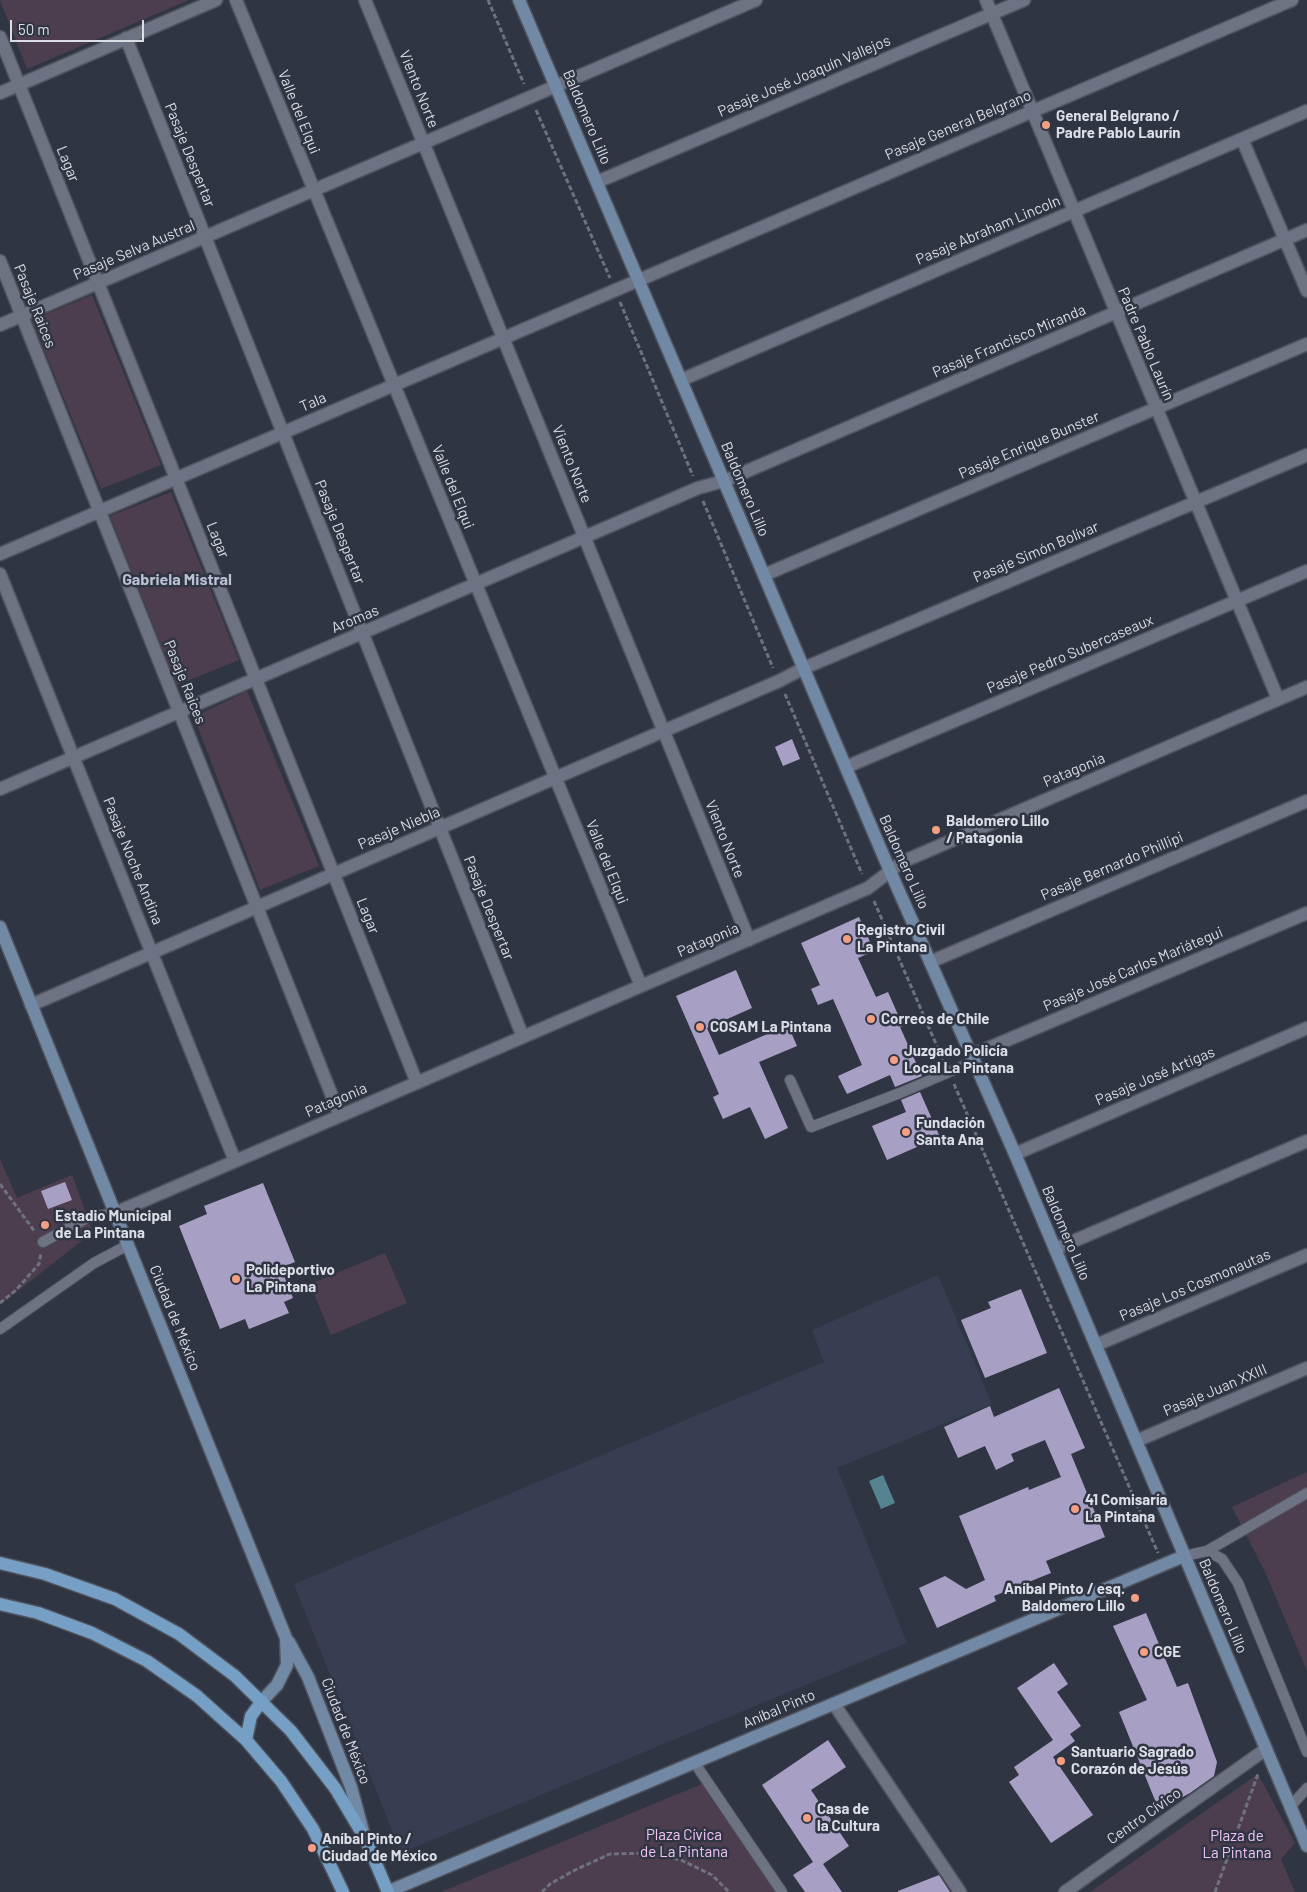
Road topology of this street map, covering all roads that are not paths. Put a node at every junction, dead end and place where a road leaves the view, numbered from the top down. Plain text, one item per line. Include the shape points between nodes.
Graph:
1 (216, 0) edge
2 (236, 0) edge
3 (365, 0) edge
4 (519, 0) edge
5 (756, 0) edge
6 (986, 0) edge
7 (1024, 0) edge
8 (1292, 0) edge
9 (992, 14) junction
10 (0, 37) edge
11 (126, 38) junction
12 (19, 84) junction
13 (556, 86) junction
14 (0, 93) edge
15 (1032, 110) junction
16 (1307, 111) edge
17 (1242, 139) junction
18 (423, 143) junction
19 (597, 182) junction
20 (314, 190) junction
21 (1074, 211) junction
22 (1307, 230) edge
23 (205, 237) junction
24 (1285, 240) junction
25 (0, 261) edge
26 (639, 281) junction
27 (98, 283) junction
28 (1307, 291) edge
29 (1116, 313) junction
30 (22, 316) junction
31 (0, 325) edge
32 (504, 339) junction
33 (1307, 344) edge
34 (681, 380) junction
35 (394, 386) junction
36 (1156, 408) junction
37 (283, 433) junction
38 (1307, 455) edge
39 (176, 479) junction
40 (724, 481) junction
41 (1195, 502) junction
42 (100, 511) junction
43 (585, 537) junction
44 (0, 554) edge
45 (1307, 571) edge
46 (0, 574) edge
47 (764, 575) junction
48 (476, 584) junction
49 (1236, 601) junction
50 (363, 633) junction
51 (804, 668) junction
52 (256, 679) junction
53 (779, 681) joint
54 (1307, 687) edge
55 (1278, 699) junction
56 (179, 712) junction
57 (664, 731) junction
58 (74, 758) junction
59 (846, 767) junction
60 (555, 778) junction
61 (0, 790) edge
62 (1307, 801) edge
63 (440, 828) junction
64 (890, 871) junction
65 (334, 874) junction
66 (257, 907) junction
67 (1307, 913) edge
68 (0, 927) edge
69 (749, 940) junction
70 (152, 952) junction
71 (930, 962) junction
72 (641, 986) junction
73 (31, 1005) junction
74 (1307, 1028) edge
75 (523, 1037) junction
76 (973, 1058) junction
77 (790, 1080) dead end
78 (418, 1083) junction
79 (340, 1116) junction
80 (1307, 1142) edge
81 (1015, 1154) junction
82 (235, 1161) junction
83 (115, 1213) junction
84 (43, 1242) road end
85 (128, 1245) junction
86 (1055, 1248) junction
87 (1307, 1254) edge
88 (0, 1329) edge
89 (1096, 1345) junction
90 (1307, 1368) edge
91 (1136, 1441) junction
92 (1307, 1493) edge
93 (1207, 1552) junction
94 (1184, 1556) junction
95 (0, 1563) edge
96 (0, 1604) edge
97 (286, 1638) junction
98 (262, 1701) junction
99 (834, 1704) junction
100 (246, 1740) junction
101 (1266, 1749) junction
102 (1307, 1752) edge
103 (694, 1762) junction
104 (1307, 1788) edge
105 (1290, 1807) junction
106 (366, 1840) junction
107 (1307, 1846) edge
108 (343, 1892) edge
109 (388, 1892) edge
110 (782, 1892) edge
111 (960, 1892) edge
112 (1066, 1892) edge

1 - 11 street
2 - 20 street, Valle del Elqui
3 - 18 street, Viento Norte
4 - 13 street, Baldomero Lillo
5 - 13 street, Pasaje Selva Austral
6 - 9 street, Padre Pablo Laurín
7 - 9 street, Pasaje José Joaquín Vallejos
8 - 15 street, Pasaje General Belgrano
9 - 15 street, Padre Pablo Laurín
9 - 19 street, Pasaje José Joaquín Vallejos
10 - 12 street, Lagar
11 - 12 street
11 - 23 street, Pasaje Despertar
12 - 14 street
12 - 27 street, Lagar
13 - 18 street, Pasaje Selva Austral
13 - 19 street, Baldomero Lillo
15 - 21 street, Padre Pablo Laurín
15 - 26 street, Pasaje General Belgrano
16 - 17 street, Pasaje Abraham Lincoln
17 - 21 street, Pasaje Abraham Lincoln
17 - 24 street
18 - 20 street, Pasaje Selva Austral
18 - 32 street, Viento Norte
19 - 26 street, Baldomero Lillo
20 - 23 street, Pasaje Selva Austral
20 - 35 street, Valle del Elqui
21 - 29 street, Padre Pablo Laurín
21 - 34 street, Pasaje Abraham Lincoln
22 - 24 street, Pasaje Francisco Miranda
23 - 27 street, Pasaje Selva Austral
23 - 37 street, Pasaje Despertar
24 - 28 street
24 - 29 street, Pasaje Francisco Miranda
25 - 30 street, Pasaje Raíces
26 - 32 street, Tala
26 - 34 street, Baldomero Lillo
27 - 30 street, Pasaje Selva Austral
27 - 39 street, Lagar
29 - 36 street, Padre Pablo Laurín
29 - 40 street, Pasaje Francisco Miranda
30 - 31 street, Pasaje Selva Austral
30 - 42 street, Pasaje Raíces
32 - 35 street, Tala
32 - 43 street, Viento Norte
33 - 36 street, Pasaje Enrique Bunster
34 - 40 street, Baldomero Lillo
35 - 37 street, Tala
35 - 48 street, Valle del Elqui
36 - 41 street, Padre Pablo Laurín
36 - 47 street, Pasaje Enrique Bunster
37 - 39 street, Tala
37 - 50 street, Pasaje Despertar
38 - 41 street, Pasaje Simón Bolívar
39 - 42 street, Tala
39 - 52 street, Lagar
40 - 43 street, Aromas via 698,488
40 - 47 street, Baldomero Lillo
41 - 49 street, Padre Pablo Laurín
41 - 51 street, Pasaje Simón Bolívar
42 - 44 street, Tala
42 - 56 street, Pasaje Raíces
43 - 48 street, Aromas
43 - 57 street, Viento Norte
45 - 49 street, Pasaje Pedro Subercaseaux
46 - 58 street, Pasaje Noche Andina
47 - 51 street, Baldomero Lillo
48 - 50 street, Aromas
48 - 60 street, Valle del Elqui
49 - 55 street, Padre Pablo Laurín
49 - 59 street, Pasaje Pedro Subercaseaux
50 - 52 street, Aromas
50 - 63 street, Pasaje Despertar
51 - 53 street, Pasaje Simón Bolívar
51 - 59 street, Baldomero Lillo
52 - 56 street, Aromas
52 - 65 street, Lagar
53 - 57 street, Pasaje Niebla
54 - 55 street, Patagonia
55 - 64 street, Patagonia via 902,862
56 - 58 street, Aromas
56 - 66 street, Pasaje Raíces
57 - 60 street, Pasaje Niebla
57 - 69 street, Viento Norte
58 - 61 street, Aromas
58 - 70 street, Pasaje Noche Andina
59 - 64 street, Baldomero Lillo
60 - 63 street, Pasaje Niebla
60 - 72 street, Valle del Elqui
62 - 71 street, Pasaje Bernardo Phillipi
63 - 65 street, Pasaje Niebla
63 - 75 street, Pasaje Despertar
64 - 69 street, Patagonia via 868,888
64 - 71 street, Baldomero Lillo
65 - 66 street, Pasaje Niebla
65 - 78 street, Lagar
66 - 70 street, Pasaje Niebla
66 - 79 street, Pasaje Raíces
67 - 76 street, Pasaje José Carlos Mariátegui
68 - 73 street, Ciudad de México
69 - 72 street, Patagonia
70 - 73 street, Pasaje Niebla
70 - 82 street, Pasaje Noche Andina
71 - 76 street, Baldomero Lillo
72 - 75 street, Patagonia
73 - 83 street, Ciudad de México
74 - 81 street, Pasaje José Artigas
75 - 78 street, Patagonia
76 - 77 lane via 948,1072 811,1127
76 - 81 street, Baldomero Lillo
78 - 79 street, Patagonia
79 - 82 street, Patagonia
80 - 86 street
81 - 86 street, Baldomero Lillo
82 - 83 street, Patagonia
83 - 84 lane via 87,1218
83 - 85 street, Ciudad de México
85 - 88 lane via 94,1263
85 - 97 street, Ciudad de México
86 - 89 street, Baldomero Lillo
87 - 89 street, Pasaje Los Cosmonautas
89 - 91 street, Baldomero Lillo
90 - 91 street, Pasaje Juan XXIII
91 - 94 street, Baldomero Lillo
92 - 93 lane
93 - 94 lane
93 - 102 lane via 1222,1559 1238,1582
94 - 99 street, Aníbal Pinto
94 - 101 street, Baldomero Lillo
95 - 98 main road via 80,1585 148,1616 208,1654
96 - 100 main road via 83,1629 147,1661 197,1696
97 - 98 street, Ciudad de México via 288,1656 283,1676
97 - 106 street, Ciudad de México via 308,1677 351,1787
98 - 100 main road via 251,1716
98 - 106 main road via 318,1764
99 - 103 street, Aníbal Pinto
99 - 111 street
100 - 108 main road via 297,1804
101 - 105 street, Baldomero Lillo
101 - 112 street, Centro Cívico
103 - 109 street, Aníbal Pinto
103 - 110 lane
104 - 105 lane
105 - 107 street, Baldomero Lillo
106 - 109 main road

